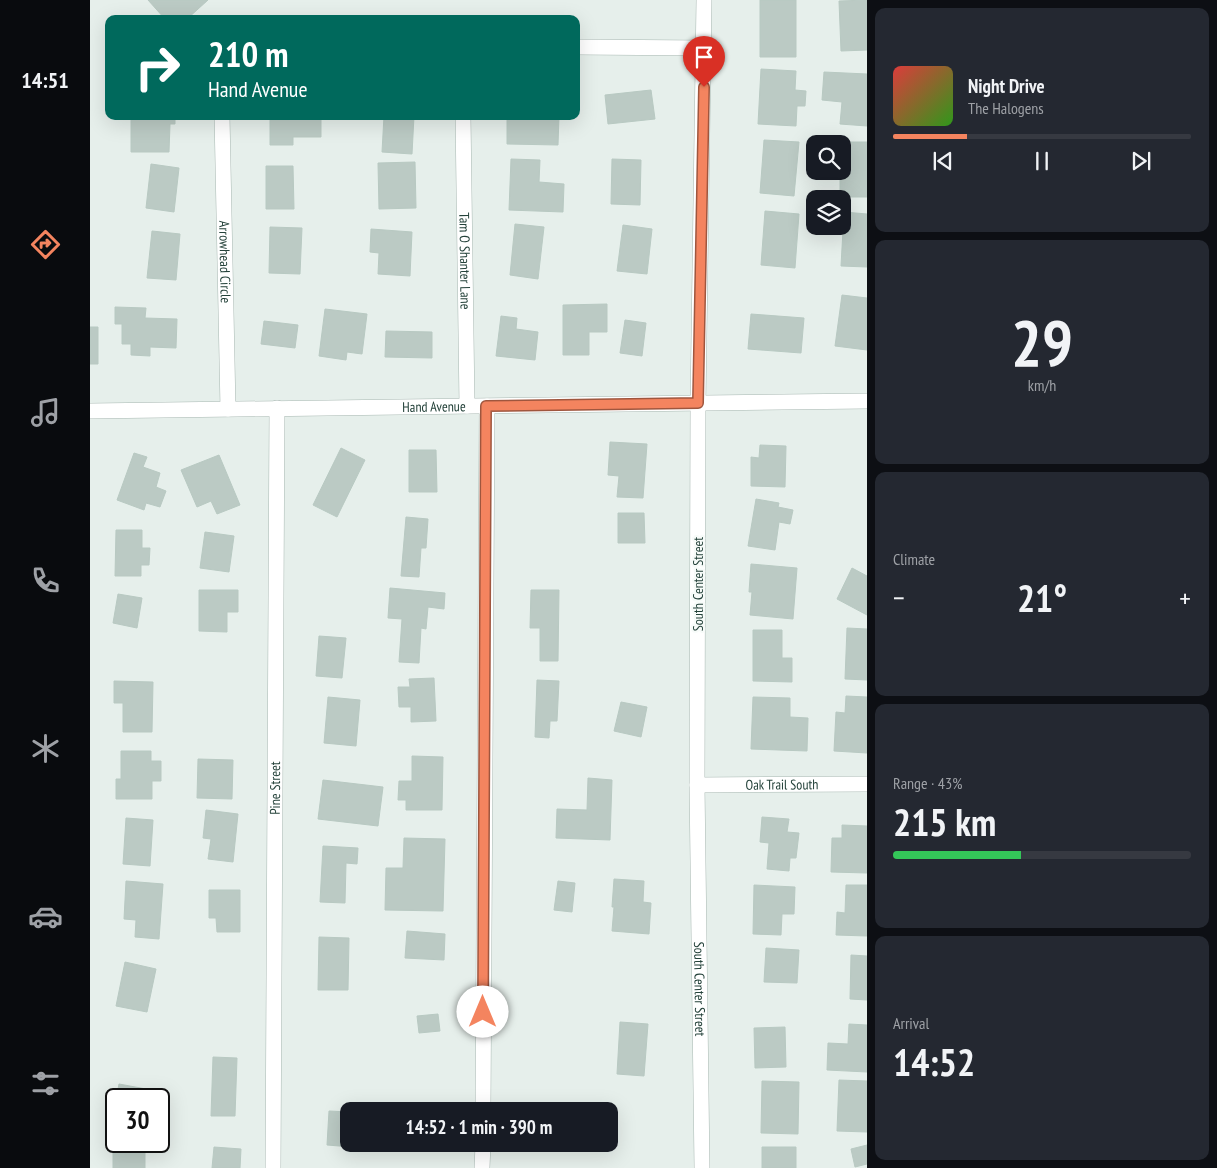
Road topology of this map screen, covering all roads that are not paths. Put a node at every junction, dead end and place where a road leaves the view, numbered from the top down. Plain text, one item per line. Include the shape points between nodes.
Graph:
1 (704, 0) edge
2 (580, 48) edge
3 (704, 48) junction
4 (222, 120) edge
5 (463, 120) edge
6 (867, 401) edge
7 (698, 403) junction
8 (467, 406) junction
9 (486, 406) junction
10 (277, 408) junction
11 (228, 409) junction
12 (90, 410) edge
13 (697, 784) junction
14 (867, 784) edge
15 (483, 1102) edge
16 (482, 1152) edge
17 (273, 1168) edge
18 (482, 1168) edge
19 (702, 1168) edge

1 - 3 street, South Center Street
2 - 3 street
3 - 7 street, South Center Street
4 - 11 street, Arrowhead Circle
5 - 8 street, Tam O Shanter Lane
6 - 7 street, Hand Avenue
7 - 9 street, Hand Avenue
7 - 13 street, South Center Street
8 - 9 street, Hand Avenue
8 - 10 street, Hand Avenue
9 - 15 street
10 - 11 street, Hand Avenue
10 - 17 street, Pine Street
11 - 12 street, Hand Avenue
13 - 14 street, Oak Trail South
13 - 19 street, South Center Street
16 - 18 street

